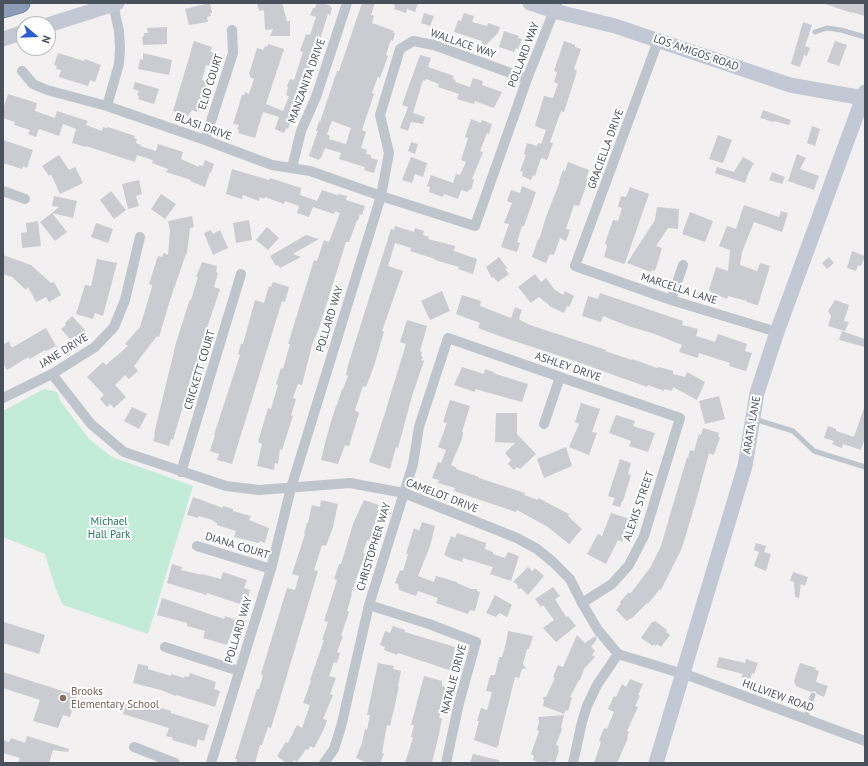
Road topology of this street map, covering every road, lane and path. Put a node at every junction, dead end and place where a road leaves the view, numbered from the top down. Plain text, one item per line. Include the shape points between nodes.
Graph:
1 (20, 3) edge
2 (347, 3) edge
3 (530, 3) edge
4 (115, 4) edge
5 (556, 7) edge
6 (3, 8) edge
7 (56, 22) edge
8 (232, 30) dead end
9 (815, 32) dead end
10 (16, 34) edge
11 (865, 37) edge
12 (3, 38) edge
13 (658, 41) junction
14 (22, 71) dead end
15 (526, 79) junction
16 (864, 95) edge
17 (107, 106) junction
18 (205, 140) junction
19 (292, 168) junction
20 (3, 191) edge
21 (381, 196) junction
22 (25, 199) dead end
23 (140, 237) dead end
24 (683, 265) dead end
25 (575, 266) joint
26 (241, 274) dead end
27 (671, 300) junction
28 (777, 332) junction
29 (448, 338) joint
30 (52, 374) junction
31 (560, 378) junction
32 (3, 398) edge
33 (680, 418) joint
34 (753, 419) junction
35 (544, 424) dead end
36 (865, 467) edge
37 (181, 472) junction
38 (291, 488) junction
39 (404, 493) junction
40 (196, 546) dead end
41 (270, 569) junction
42 (582, 603) junction
43 (369, 605) junction
44 (165, 647) dead end
45 (618, 654) junction
46 (239, 670) junction
47 (683, 674) junction
48 (813, 695) dead end
49 (805, 718) junction
50 (865, 740) edge
51 (134, 747) dead end
52 (175, 763) edge
53 (211, 763) edge
54 (324, 763) edge
55 (446, 763) edge
56 (573, 763) edge
57 (656, 763) edge

1 - 6 highway
2 - 19 street, MANZANITA DRIVE via 316,97 301,131
3 - 5 street, LOS AMIGOS ROAD
4 - 7 street
4 - 17 street via 119,31 119,64
5 - 13 street, LOS AMIGOS ROAD
5 - 15 street, POLLARD WAY
8 - 18 street, ELIO COURT via 233,53
9 - 11 lane via 826,28
10 - 12 street
13 - 16 street, LOS AMIGOS ROAD via 790,85
13 - 25 street, GRACIELLA DRIVE
14 - 17 street, BLASI DRIVE via 33,84 47,90
15 - 21 street, POLLARD WAY via 474,226
15 - 21 street, WALLACE WAY via 434,45 413,41 400,49 380,114 388,153
16 - 28 street, ARATA LANE
17 - 18 street, BLASI DRIVE
18 - 19 street, BLASI DRIVE via 272,165
19 - 21 street, BLASI DRIVE via 310,171
20 - 22 street
21 - 38 street, POLLARD WAY
23 - 30 street, JANE DRIVE via 125,300 114,327 96,347
24 - 27 street
25 - 27 street, MARCELLA LANE
26 - 37 street, CRICKETT COURT
27 - 28 street, MARCELLA LANE
28 - 34 street, ARATA LANE via 757,394
29 - 31 street, ASHLEY DRIVE
29 - 39 street, CHRISTOPHER WAY via 419,427 413,464
30 - 32 street, JANE DRIVE
30 - 37 street, CAMELOT DRIVE via 91,424 124,452
31 - 33 street, ASHLEY DRIVE
31 - 35 street
33 - 42 street, ALEXIS STREET via 644,536 629,565 612,584
34 - 36 lane via 793,431 814,451
34 - 47 street, ARATA LANE via 745,466
37 - 38 street, CAMELOT DRIVE via 226,486 259,490
38 - 39 street, CAMELOT DRIVE via 350,483
38 - 41 street, POLLARD WAY
39 - 42 street, CAMELOT DRIVE via 517,538 537,549 570,579
39 - 43 street, CHRISTOPHER WAY
40 - 41 street, DIANA COURT
41 - 46 street, POLLARD WAY
42 - 45 street, CAMELOT DRIVE via 598,630
43 - 54 street, CHRISTOPHER WAY via 341,727 334,749
43 - 55 street, NATALIE DRIVE via 476,642 458,703
44 - 46 street
45 - 47 street
45 - 56 street via 597,685 587,706
46 - 53 street, POLLARD WAY
47 - 49 street, HILLVIEW ROAD
47 - 57 street, ARATA LANE
48 - 49 lane
49 - 50 street, HILLVIEW ROAD
51 - 52 street

